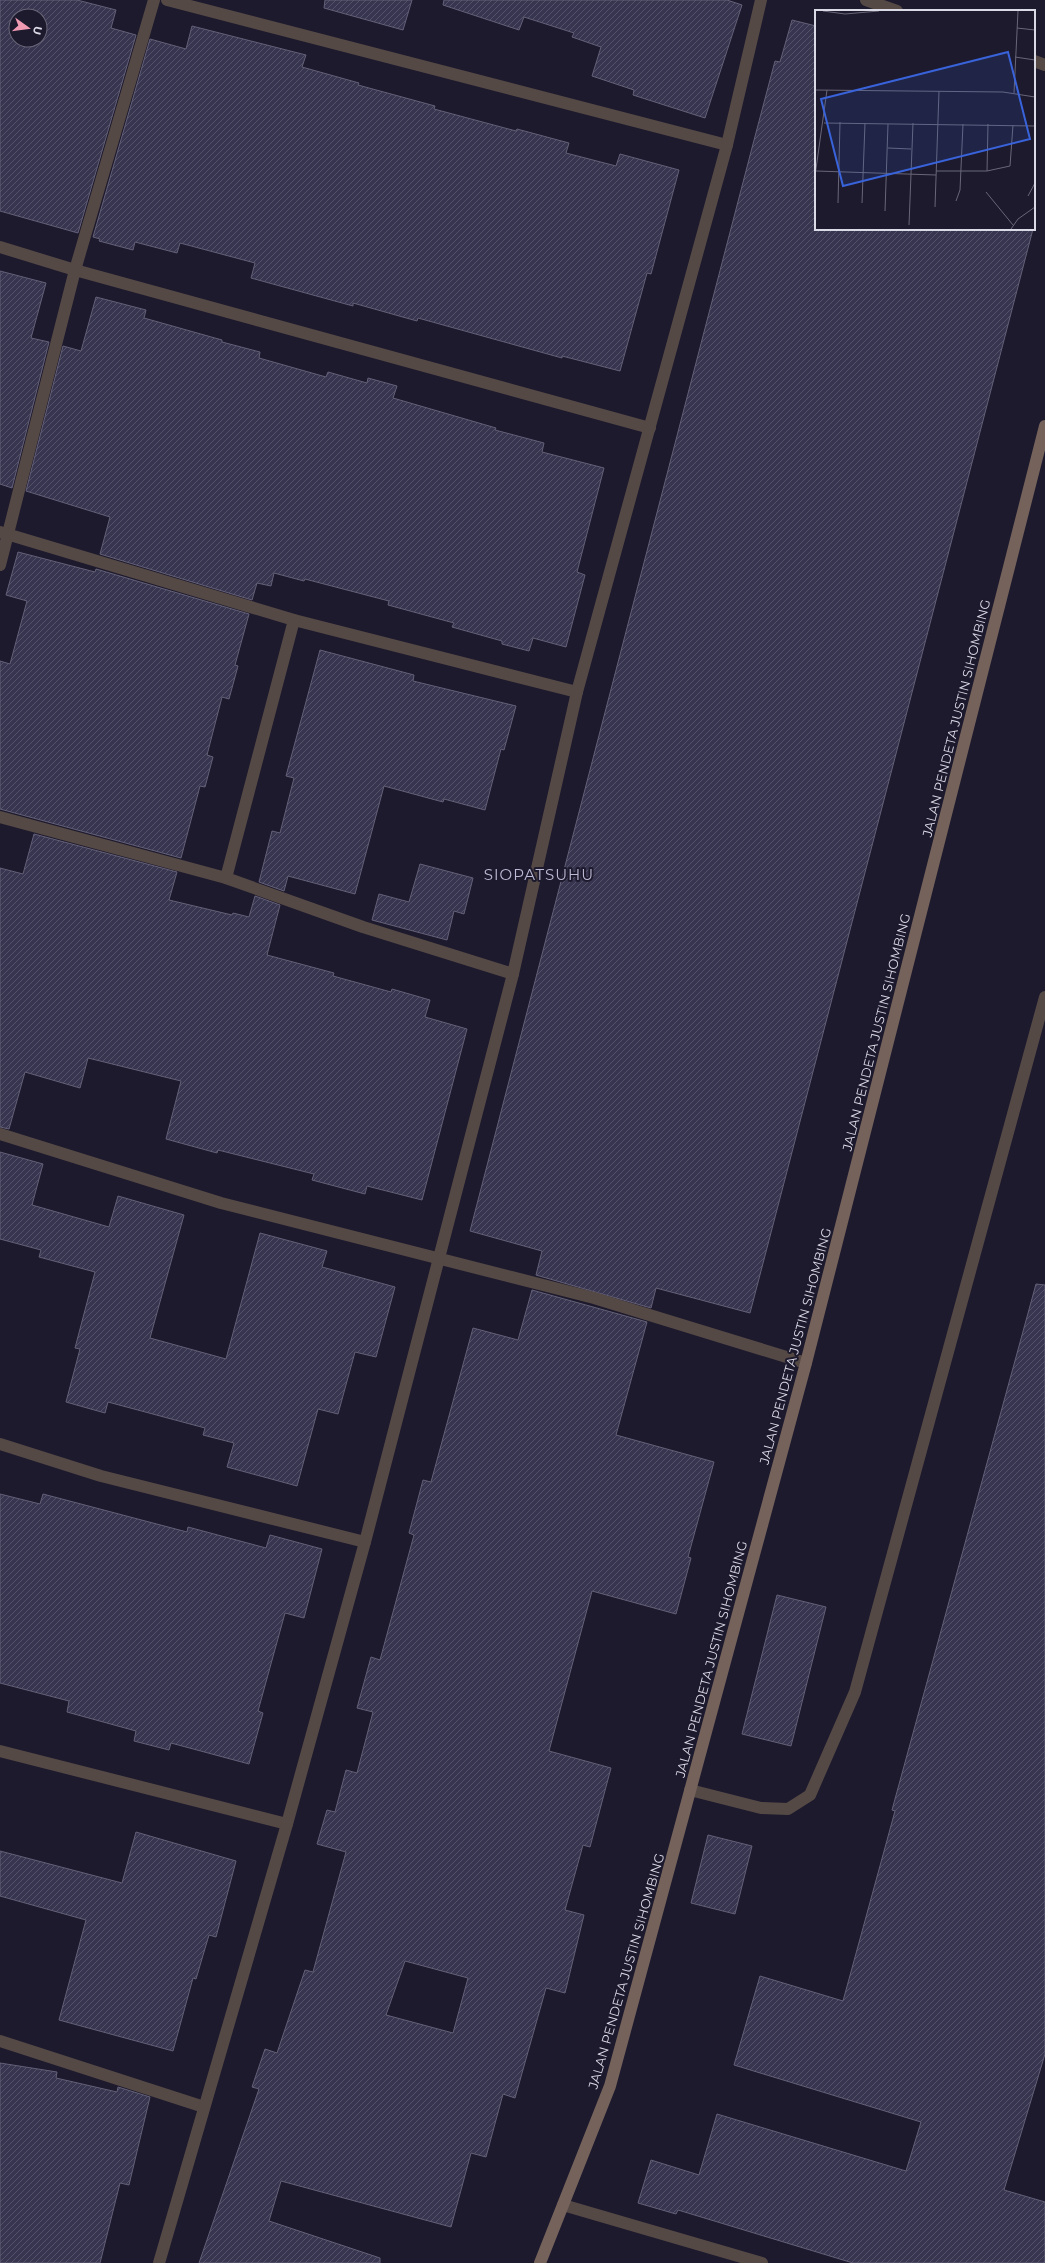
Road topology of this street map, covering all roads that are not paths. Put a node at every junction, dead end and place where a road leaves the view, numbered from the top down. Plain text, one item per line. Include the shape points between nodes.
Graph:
1 (154, 0) edge
2 (167, 0) edge
3 (761, 0) edge
4 (866, 0) edge
5 (878, 2) edge
6 (895, 10) edge
7 (1035, 61) edge
8 (1045, 65) edge
9 (727, 145) junction
10 (0, 247) edge
11 (75, 270) junction
12 (1045, 426) edge
13 (650, 428) junction
14 (4, 533) edge
15 (0, 566) edge
16 (294, 620) junction
17 (577, 692) junction
18 (0, 817) edge
19 (226, 878) junction
20 (513, 974) junction
21 (1045, 998) edge
22 (0, 1134) edge
23 (438, 1260) junction
24 (806, 1363) junction
25 (0, 1444) edge
26 (365, 1542) junction
27 (0, 1751) edge
28 (690, 1790) junction
29 (287, 1824) junction
30 (0, 2042) edge
31 (204, 2107) junction
32 (563, 2205) junction
33 (159, 2263) edge
34 (540, 2263) edge
35 (762, 2263) edge

1 - 11 street
2 - 9 street
3 - 9 street
4 - 5 street
5 - 6 street
7 - 8 street
9 - 13 street
10 - 11 street
11 - 13 street
11 - 14 street
12 - 24 street, JALAN PENDETA JUSTIN SIHOMBING
13 - 17 street
14 - 15 street
14 - 16 street
16 - 17 street
16 - 19 street
17 - 20 street
18 - 19 street
19 - 20 street via 363,927
20 - 23 street
21 - 28 street via 855,1692 810,1795 788,1809 761,1808
22 - 23 street via 221,1203
23 - 24 street via 594,1298
23 - 26 street
24 - 28 street, JALAN PENDETA JUSTIN SIHOMBING
25 - 26 street via 101,1476
26 - 29 street
27 - 29 street
28 - 32 street, JALAN PENDETA JUSTIN SIHOMBING via 610,2086
29 - 31 street
30 - 31 street
31 - 33 street
32 - 34 street, JALAN PENDETA JUSTIN SIHOMBING
32 - 35 street

